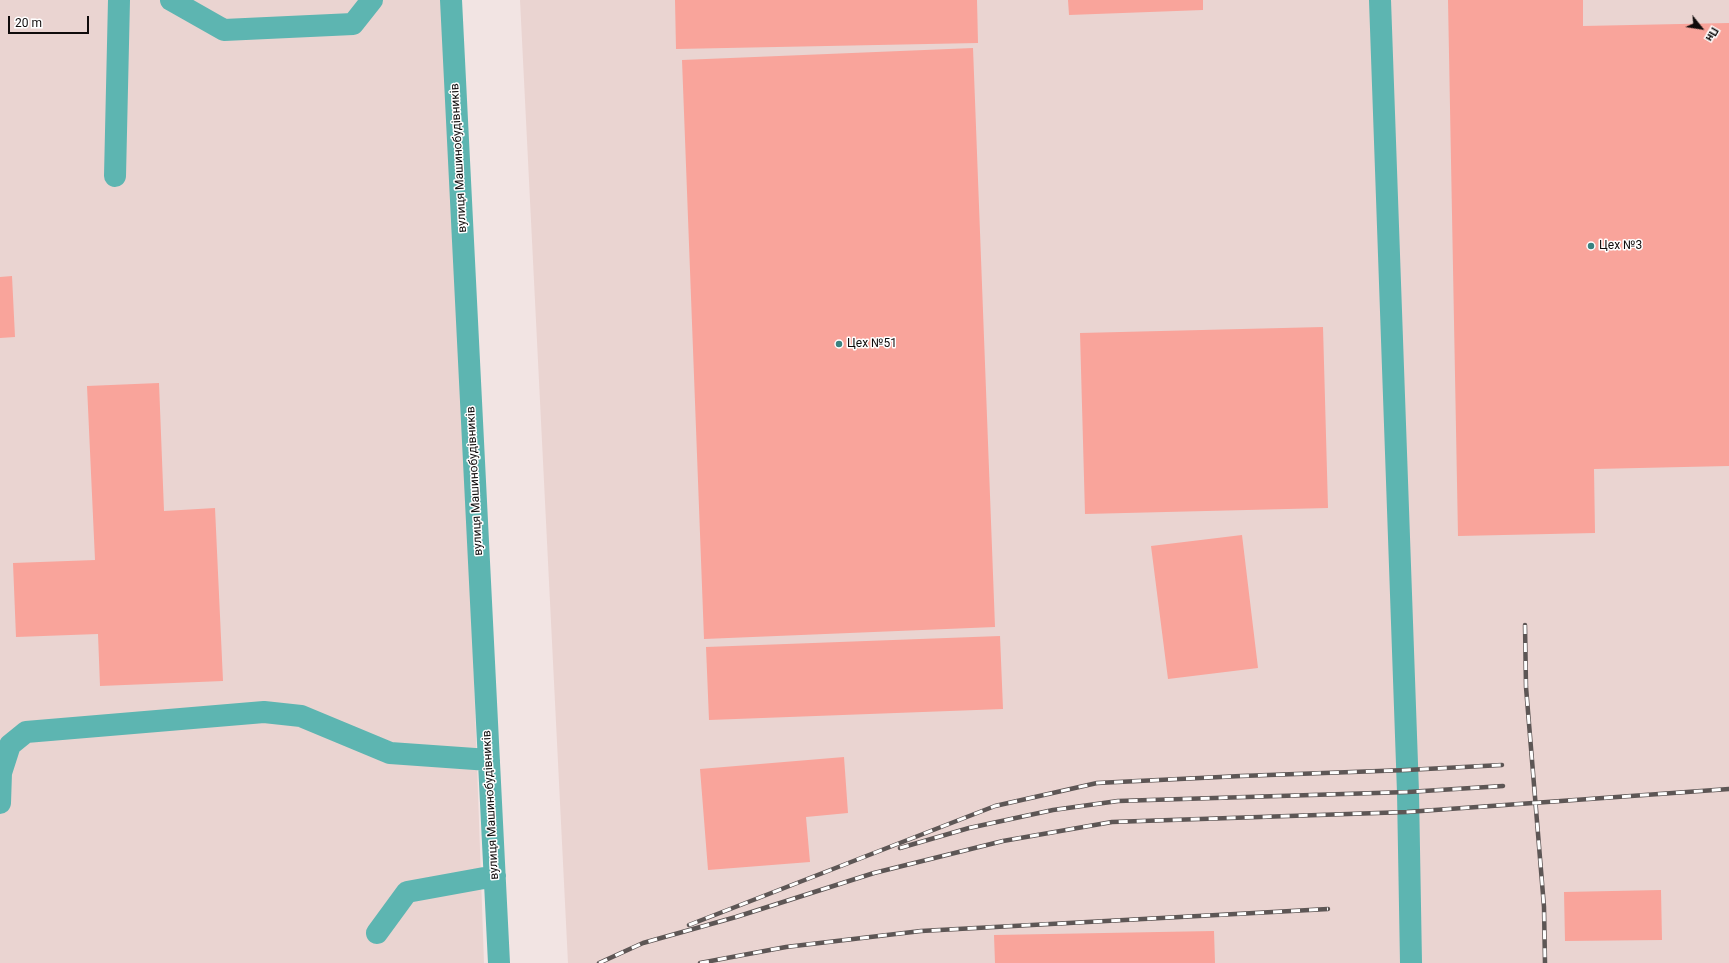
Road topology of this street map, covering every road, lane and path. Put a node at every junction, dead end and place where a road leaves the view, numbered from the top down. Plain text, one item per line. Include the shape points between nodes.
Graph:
1 (119, 0) edge
2 (171, 0) edge
3 (372, 0) edge
4 (451, 0) edge
5 (1380, 0) edge
6 (114, 176) dead end
7 (489, 760) junction
8 (0, 803) edge
9 (495, 876) junction
10 (376, 933) dead end
11 (499, 963) edge
12 (1412, 963) edge

1 - 6 street
2 - 3 street via 224,30 353,24
4 - 7 street, вулиця Машинобудівників
5 - 12 street
7 - 8 street via 390,753 301,716 264,712 26,732 10,745 1,772
7 - 9 street, вулиця Машинобудівників
9 - 10 street via 407,892
9 - 11 street, вулиця Машинобудівників

